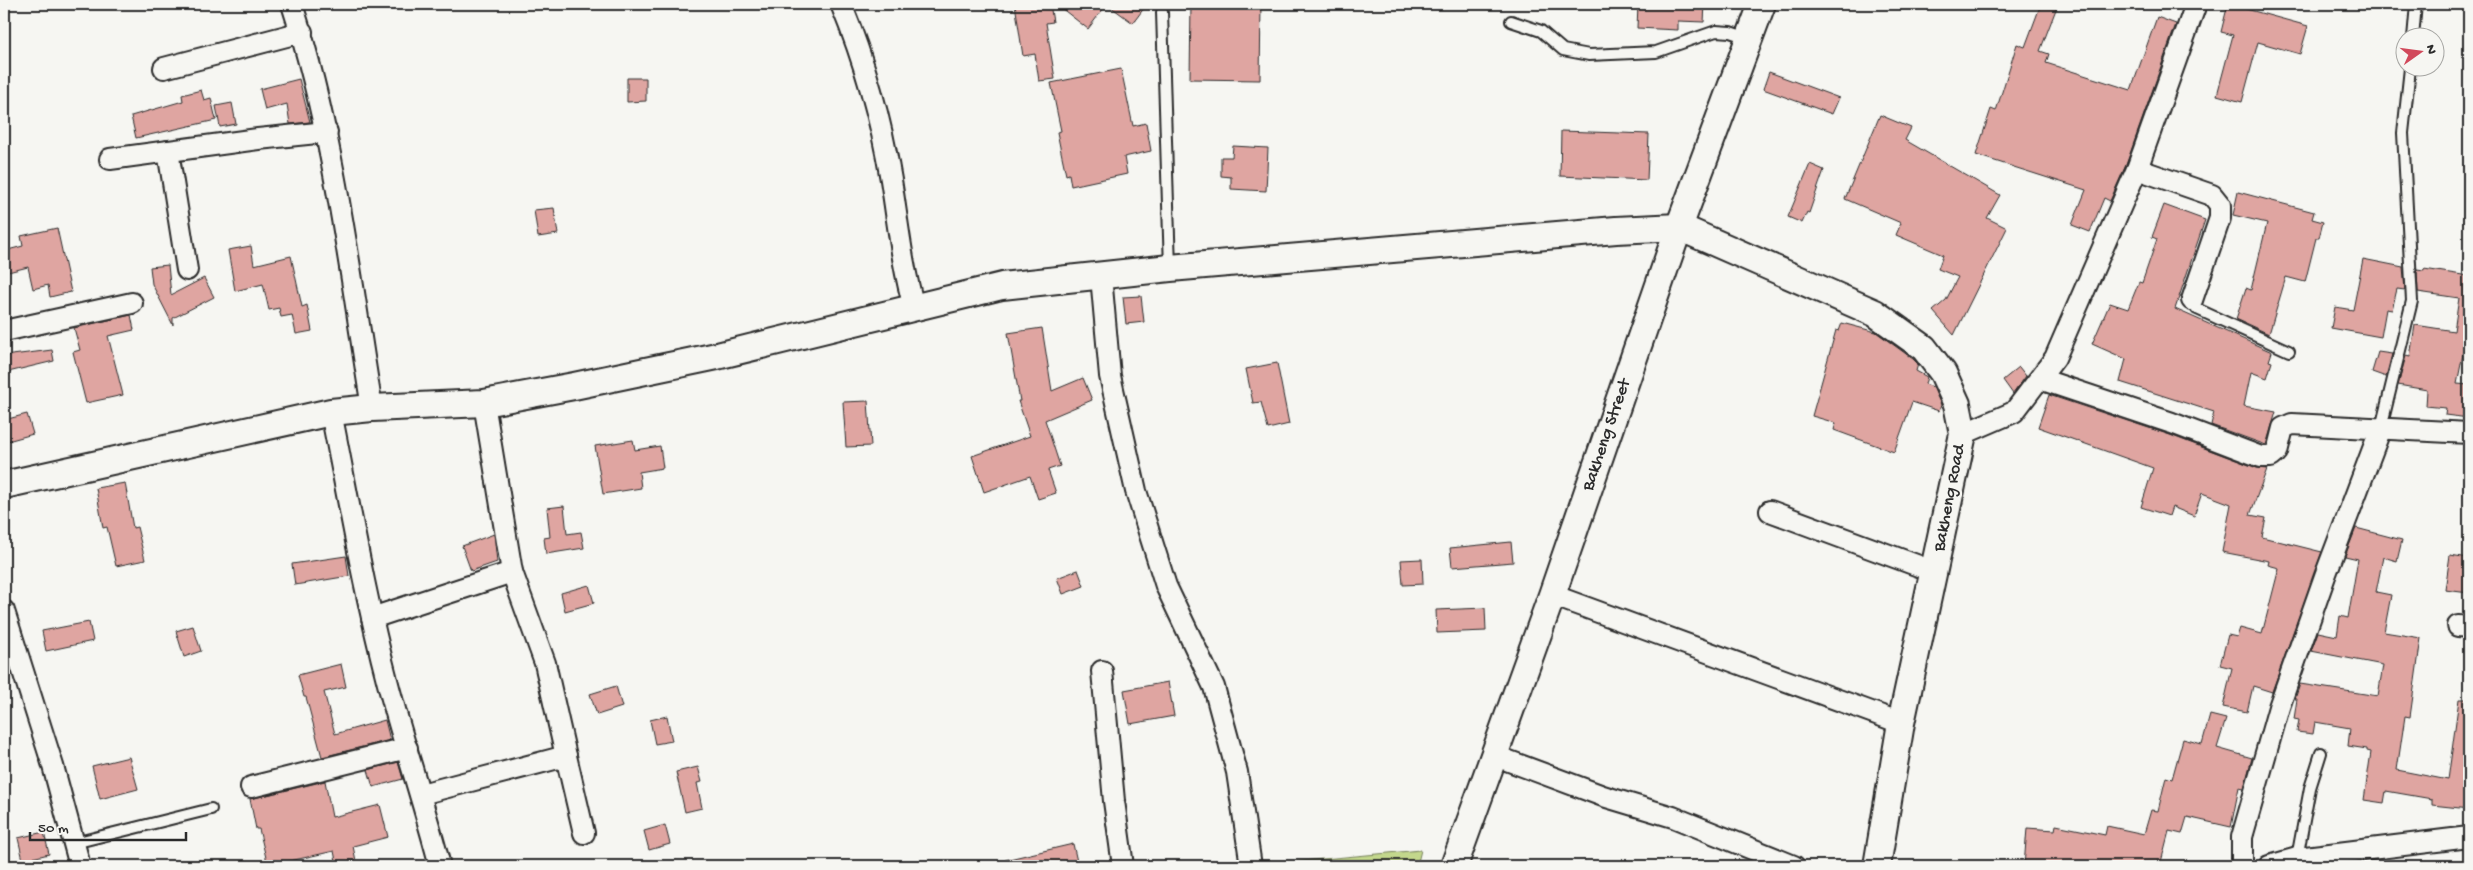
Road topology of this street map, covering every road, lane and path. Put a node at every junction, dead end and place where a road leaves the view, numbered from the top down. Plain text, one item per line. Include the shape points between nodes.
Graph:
1 (292, 4) edge
2 (841, 4) edge
3 (1762, 4) edge
4 (2196, 4) edge
5 (2416, 4) edge
6 (1162, 12) dead end
7 (1510, 21) dead end
8 (2413, 28) edge
9 (302, 32) junction
10 (1749, 39) junction
11 (164, 68) dead end
12 (2409, 78) edge
13 (327, 132) junction
14 (168, 151) junction
15 (110, 159) dead end
16 (2137, 168) junction
17 (1679, 227) junction
18 (1170, 268) junction
19 (187, 270) dead end
20 (1101, 276) junction
21 (2192, 300) joint
22 (132, 303) dead end
23 (914, 307) junction
24 (4, 331) edge
25 (2290, 351) dead end
26 (2040, 379) junction
27 (484, 403) junction
28 (372, 408) junction
29 (331, 412) junction
30 (2380, 428) junction
31 (1963, 434) junction
32 (2469, 434) edge
33 (4, 485) edge
34 (1770, 511) dead end
35 (512, 572) junction
36 (1935, 572) junction
37 (1552, 595) junction
38 (4, 611) edge
39 (372, 618) junction
40 (1102, 671) dead end
41 (1901, 723) junction
42 (407, 748) junction
43 (2321, 753) dead end
44 (1493, 755) junction
45 (566, 756) junction
46 (251, 787) dead end
47 (421, 794) junction
48 (211, 809) dead end
49 (584, 833) dead end
50 (2469, 837) edge
51 (74, 843) junction
52 (2297, 858) junction
53 (80, 866) edge
54 (440, 866) edge
55 (1123, 866) edge
56 (1250, 866) edge
57 (1454, 866) edge
58 (1794, 866) edge
59 (1877, 866) edge
60 (2242, 866) edge
61 (2269, 866) edge

1 - 9 street
2 - 23 street via 857,44 882,137 903,264
3 - 10 street, Bakheng Street
4 - 16 street
5 - 8 lane
6 - 18 lane
7 - 10 lane via 1541,31 1563,50 1588,55 1656,52 1716,31
9 - 11 street
9 - 13 street
10 - 17 street, Bakheng Street
12 - 30 lane via 2403,133 2412,301
13 - 14 street
13 - 28 street
14 - 15 street
14 - 19 street
16 - 21 street via 2212,195 2220,205 2220,218
16 - 26 street via 2055,358
17 - 18 street
17 - 31 street, Bakheng Road via 1875,313 1924,348 1943,373 1957,404
17 - 37 street, Bakheng Street
18 - 20 street
20 - 23 street via 1002,286
20 - 56 street via 1110,376 1136,491 1166,586 1214,687 1237,772
21 - 25 lane via 2197,309
22 - 24 street
23 - 27 street via 717,356
26 - 30 street via 2261,457 2271,457 2276,452 2283,428 2292,424
26 - 31 street via 2014,412
27 - 28 street
27 - 35 street
28 - 29 street
29 - 33 street
29 - 39 street
30 - 32 street
30 - 60 street via 2279,707 2242,837
31 - 36 street, Bakheng Road
34 - 36 street
35 - 39 street
35 - 45 street via 545,663
36 - 41 street, Bakheng Road
37 - 41 street
37 - 44 street, Bakheng Street
38 - 51 street via 14,657 53,766
39 - 42 street
40 - 55 street
41 - 59 street, Bakheng Road
42 - 46 street
42 - 47 street
43 - 52 lane via 2310,788
44 - 57 street, Bakheng Street
44 - 58 street via 1603,796 1673,817
45 - 47 street
45 - 49 street
47 - 54 street
48 - 51 lane
50 - 52 street
51 - 53 street
52 - 61 street

